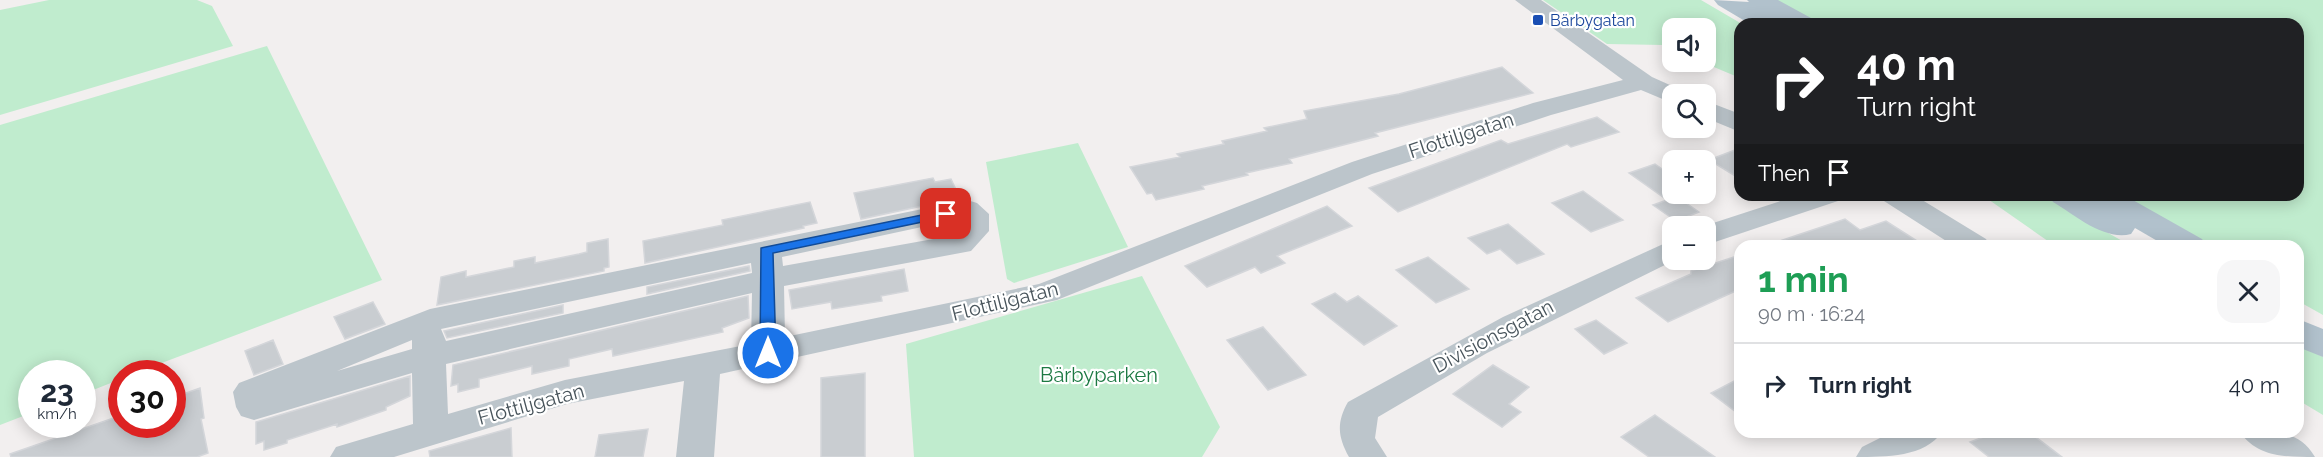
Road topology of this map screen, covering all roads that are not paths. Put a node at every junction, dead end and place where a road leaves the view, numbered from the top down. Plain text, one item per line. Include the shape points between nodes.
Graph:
1 (1526, 0) edge
2 (1727, 0) edge
3 (1760, 0) edge
4 (1758, 18) edge
5 (1792, 18) edge
6 (1643, 82) junction
7 (1662, 91) edge
8 (1716, 113) edge
9 (1734, 121) edge
10 (1810, 201) edge
11 (1904, 201) edge
12 (2074, 201) edge
13 (2111, 201) edge
14 (1716, 233) edge
15 (1965, 240) edge
16 (2142, 240) edge
17 (2180, 240) edge
18 (1662, 254) edge
19 (767, 265) junction
20 (2304, 311) edge
21 (430, 320) junction
22 (2323, 322) edge
23 (2304, 334) edge
24 (2323, 345) edge
25 (768, 353) junction
26 (429, 356) junction
27 (703, 366) junction
28 (431, 432) junction
29 (1912, 438) edge
30 (2267, 438) edge
31 (349, 457) edge
32 (695, 457) edge
33 (1368, 457) edge
34 (1875, 457) edge
35 (2296, 457) edge

1 - 6 street
2 - 4 main road
3 - 5 main road
6 - 7 street
6 - 25 street, Flottiljgatan via 1542,109 1362,168 1046,293
8 - 9 street
10 - 14 street
11 - 15 street
12 - 16 main road
13 - 17 main road
18 - 33 street, Divisionsgatan via 1537,311 1361,411 1357,438
19 - 19 street via 967,209 974,214 974,231 960,244
19 - 21 street
19 - 25 street
19 - 26 street
20 - 22 main road
21 - 26 street
21 - 26 street via 251,392 254,407
23 - 24 main road
25 - 27 street, Flottiljgatan
26 - 28 street
27 - 28 street, Flottiljgatan via 565,392
27 - 32 street
28 - 31 street, Flottiljgatan
29 - 34 street
30 - 35 street

